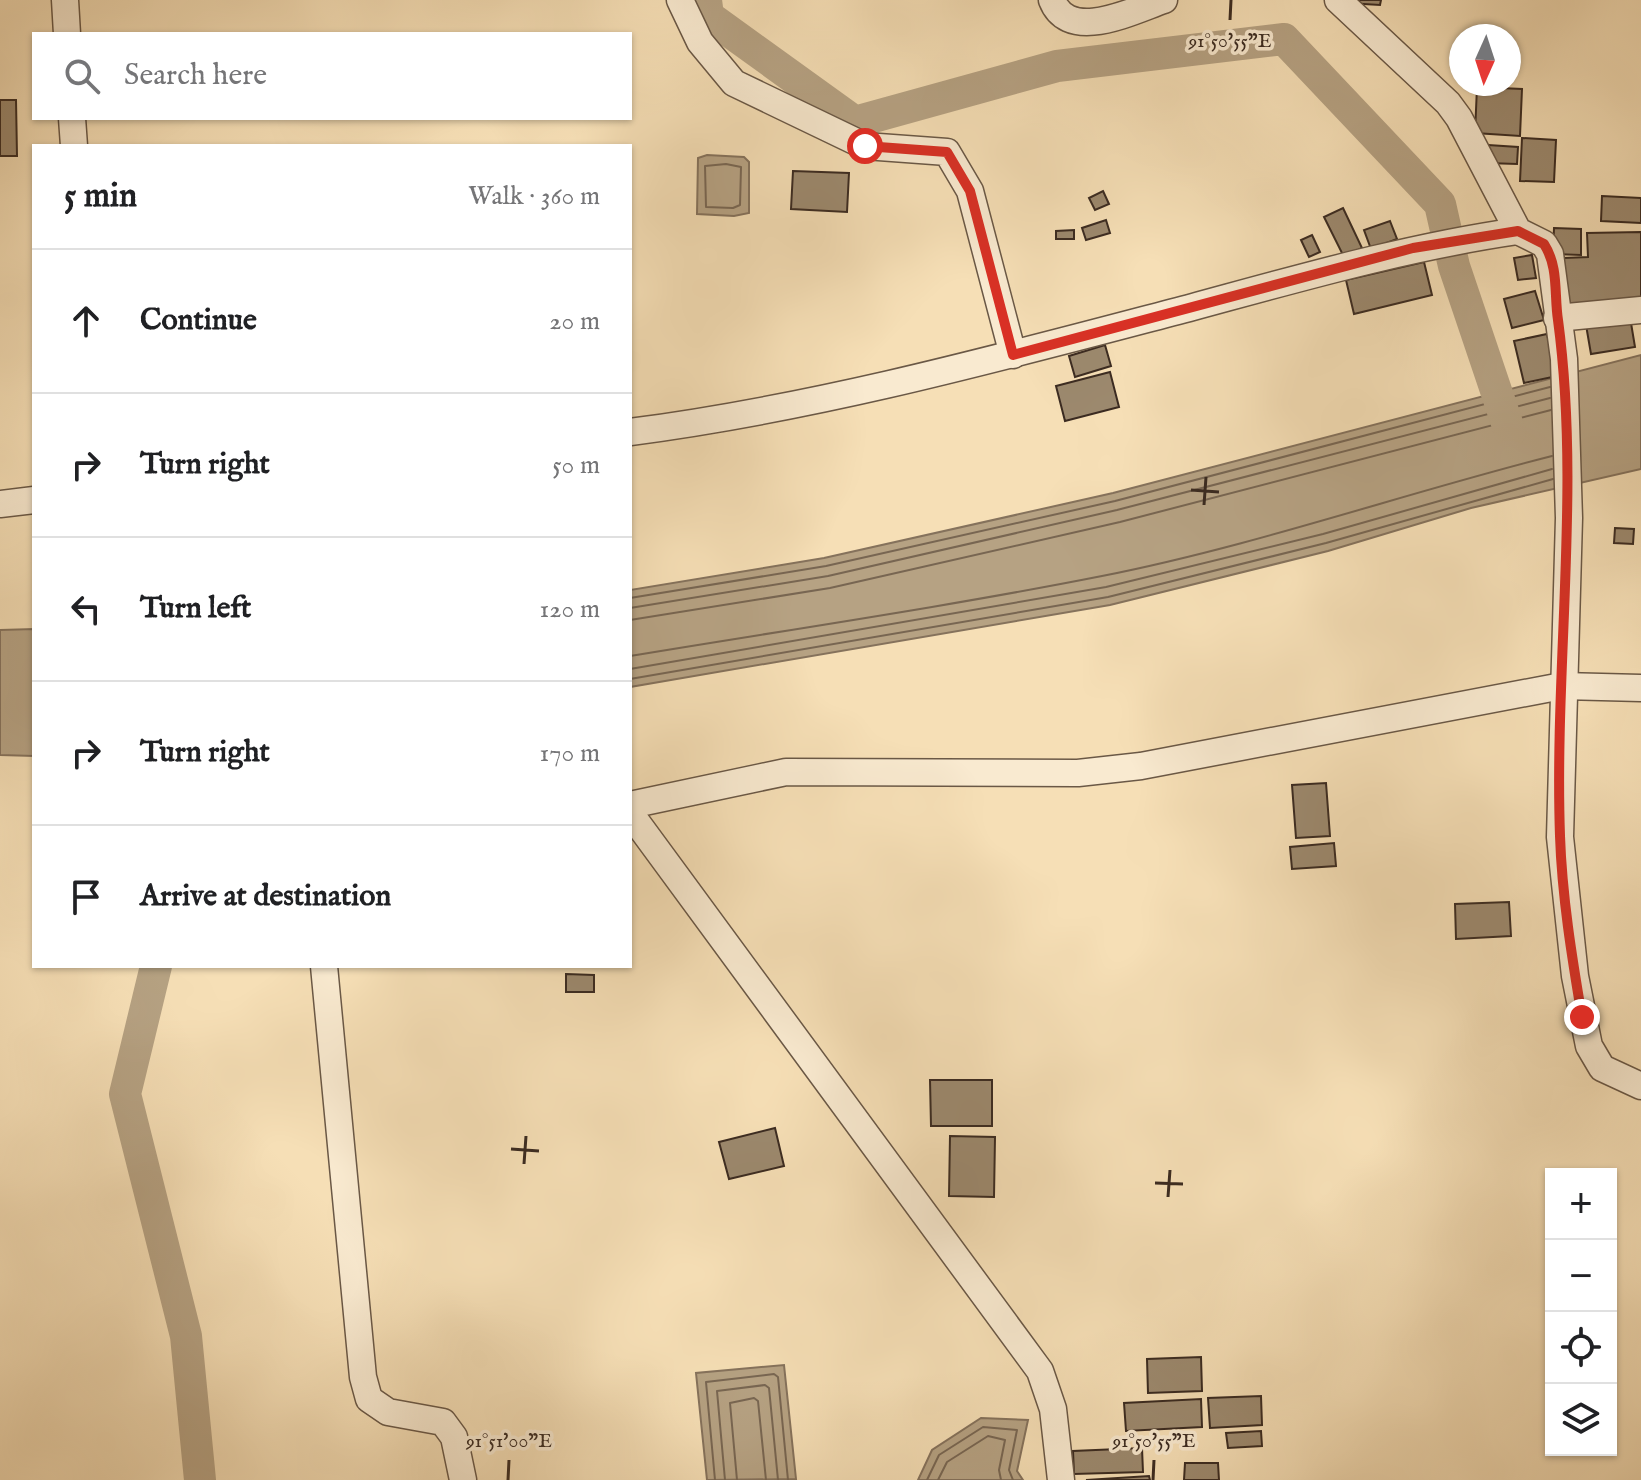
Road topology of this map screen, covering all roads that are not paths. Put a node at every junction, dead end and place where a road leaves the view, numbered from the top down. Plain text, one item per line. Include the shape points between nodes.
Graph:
1 (65, 0) edge
2 (680, 0) edge
3 (1052, 0) edge
4 (1164, 0) edge
5 (1338, 0) edge
6 (67, 32) edge
7 (72, 120) edge
8 (74, 144) edge
9 (1518, 231) junction
10 (1641, 310) edge
11 (1557, 318) junction
12 (1013, 355) junction
13 (632, 432) edge
14 (32, 500) edge
15 (0, 504) edge
16 (1562, 686) junction
17 (1641, 688) edge
18 (632, 805) edge
19 (632, 816) edge
20 (324, 968) edge
21 (1641, 1086) edge
22 (463, 1480) edge
23 (1061, 1480) edge

1 - 6 street
2 - 12 street via 700,42 734,83 865,146 947,152 970,191
3 - 4 street via 1064,15 1093,23
5 - 9 street via 1454,111
7 - 8 street
9 - 11 street via 1544,244 1550,254
9 - 12 street via 1413,248
10 - 11 street
11 - 16 street via 1564,359 1569,518
12 - 13 street via 773,410
14 - 15 street
16 - 17 street
16 - 18 street via 1141,766 1078,773 786,772
16 - 21 street via 1560,837 1582,1017 1589,1046 1602,1068
19 - 23 street via 1040,1371 1053,1409
20 - 22 street via 363,1377 369,1399 388,1412 443,1422 454,1437

